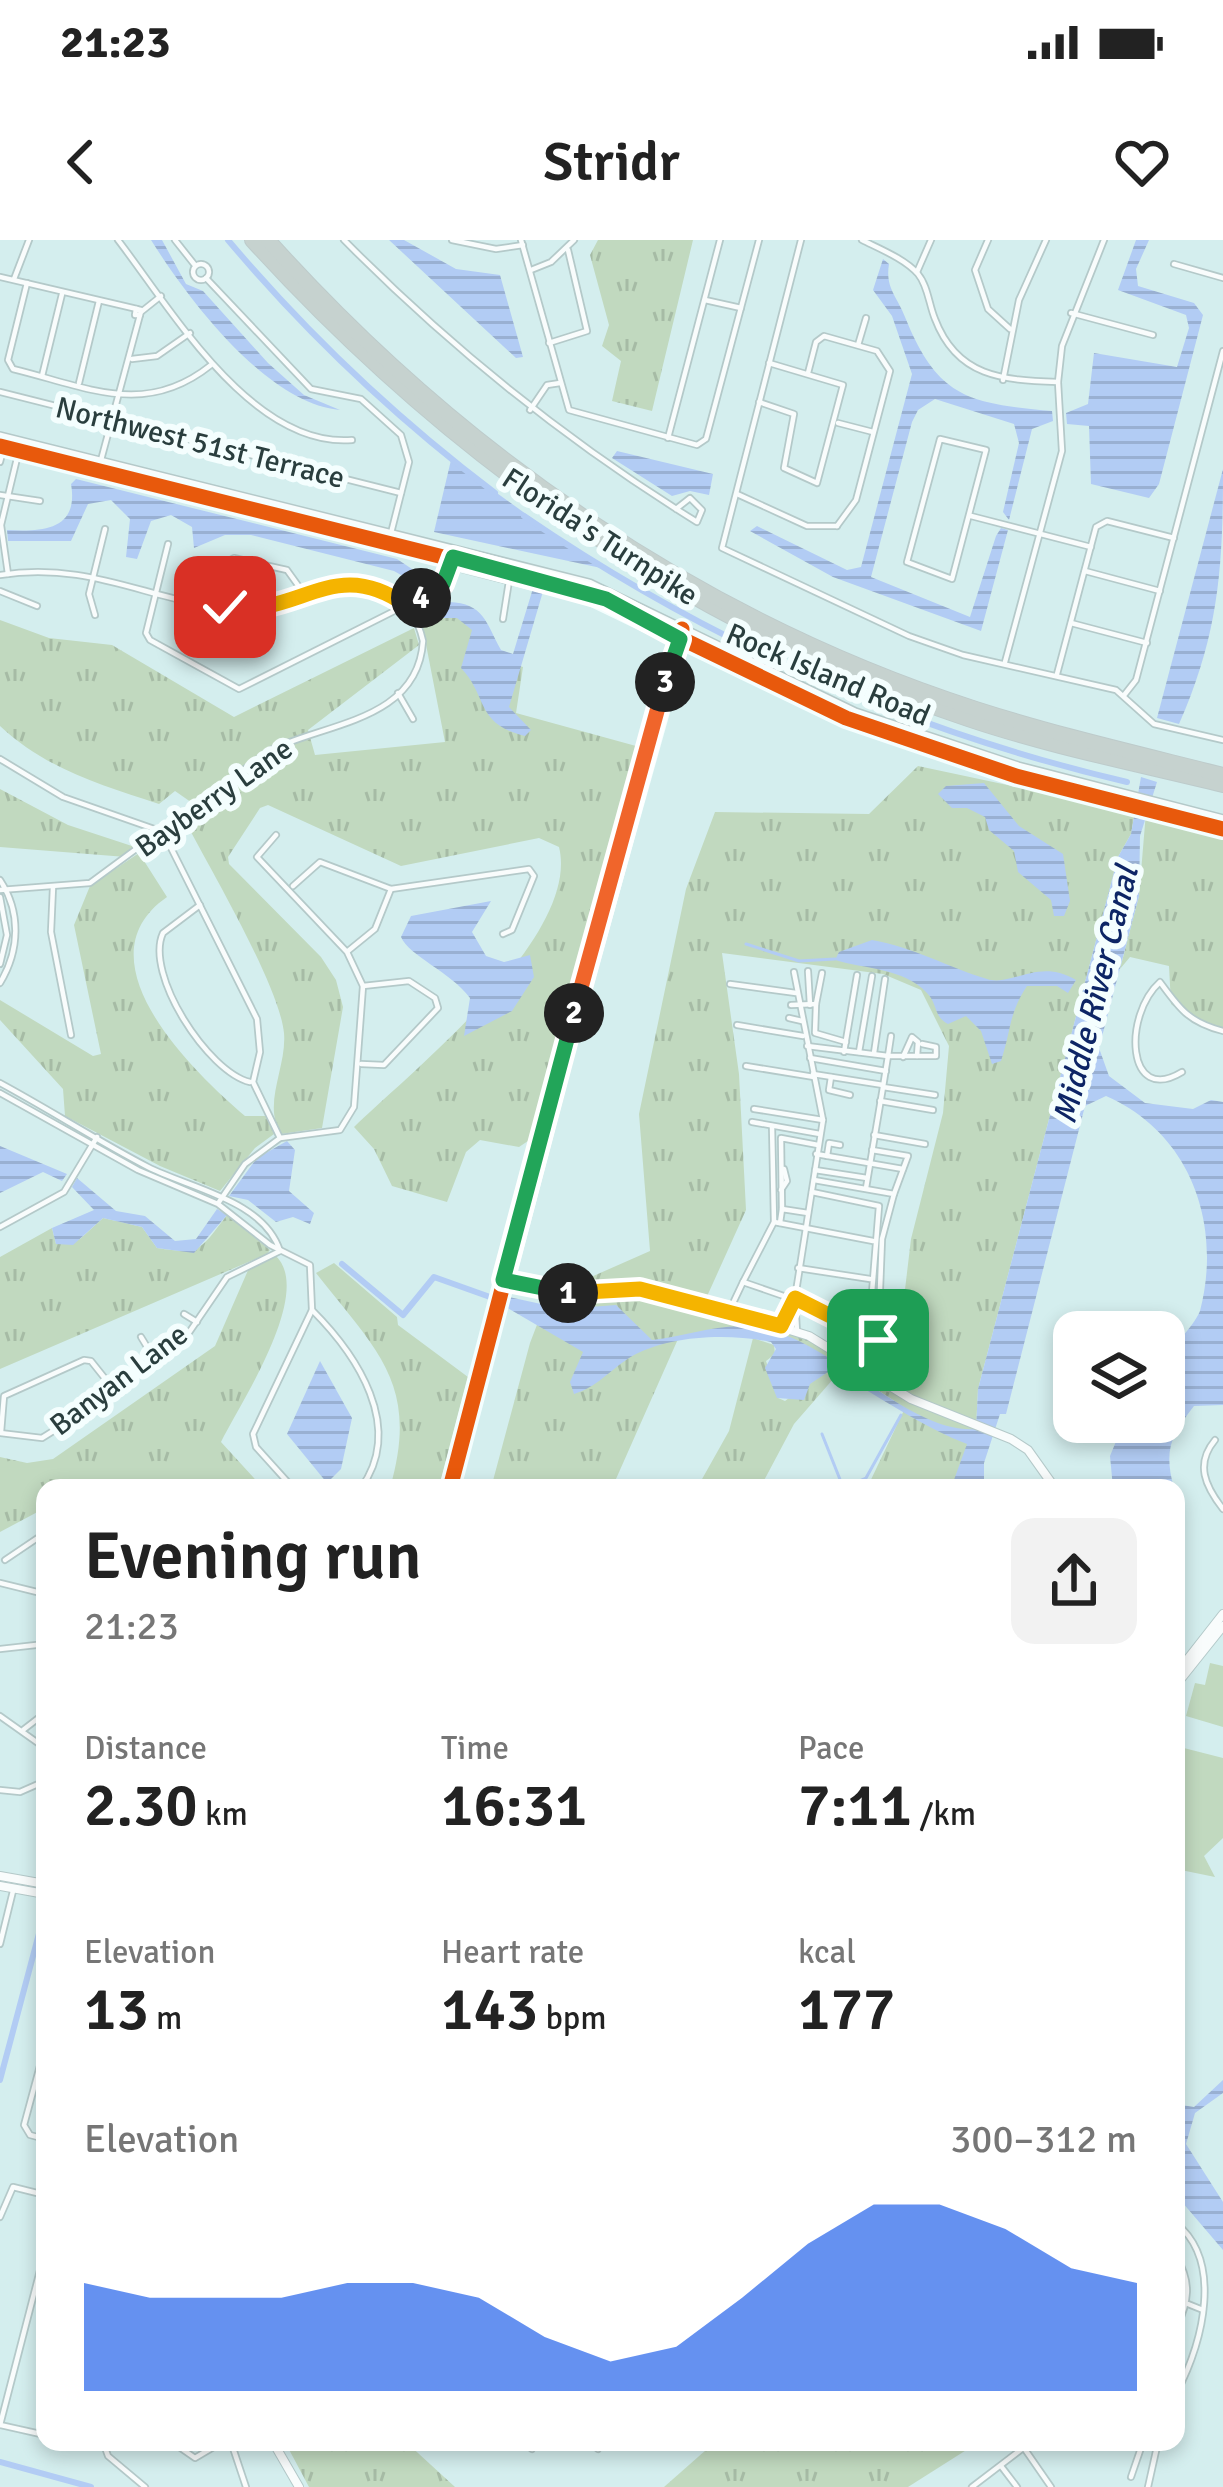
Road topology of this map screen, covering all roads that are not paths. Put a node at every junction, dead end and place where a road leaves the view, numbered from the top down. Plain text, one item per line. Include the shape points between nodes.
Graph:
1 (29, 240) edge
2 (118, 240) edge
3 (175, 240) edge
4 (252, 240) edge
5 (268, 240) edge
6 (344, 240) edge
7 (452, 240) edge
8 (574, 240) edge
9 (720, 240) edge
10 (759, 240) edge
11 (801, 240) edge
12 (863, 240) edge
13 (931, 240) edge
14 (988, 240) edge
15 (1046, 240) edge
16 (1104, 240) edge
17 (522, 242) edge
18 (568, 250) junction
19 (194, 264) junction
20 (1174, 265) dead end
21 (531, 270) junction
22 (917, 272) junction
23 (0, 277) edge
24 (206, 278) junction
25 (1223, 278) edge
26 (14, 280) junction
27 (27, 284) junction
28 (63, 292) junction
29 (161, 296) junction
30 (704, 300) junction
31 (99, 302) junction
32 (741, 308) junction
33 (139, 313) junction
34 (1071, 313) junction
35 (866, 318) dead end
36 (1010, 329) junction
37 (190, 333) junction
38 (1153, 335) dead end
39 (549, 343) junction
40 (858, 345) junction
41 (1223, 351) edge
42 (129, 358) junction
43 (213, 363) junction
44 (769, 363) junction
45 (808, 373) junction
46 (42, 376) junction
47 (1004, 380) junction
48 (1058, 382) junction
49 (560, 383) junction
50 (79, 385) junction
51 (0, 392) edge
52 (120, 395) junction
53 (759, 402) junction
54 (530, 410) junction
55 (112, 421) junction
56 (836, 422) junction
57 (873, 432) junction
58 (668, 438) junction
59 (352, 440) dead end
60 (3, 442) edge
61 (20, 446) junction
62 (0, 462) edge
63 (98, 465) junction
64 (401, 493) junction
65 (735, 493) junction
66 (3, 495) edge
67 (40, 501) dead end
68 (676, 509) dead end
69 (971, 516) junction
70 (837, 526) junction
71 (105, 529) dead end
72 (1038, 531) junction
73 (391, 533) junction
74 (841, 537) dead end
75 (1174, 538) junction
76 (168, 544) dead end
77 (1091, 547) junction
78 (453, 557) junction
79 (1085, 571) junction
80 (93, 574) junction
81 (4, 575) edge
82 (0, 591) edge
83 (156, 591) junction
84 (1160, 591) junction
85 (305, 595) junction
86 (207, 603) junction
87 (37, 606) dead end
88 (407, 606) junction
89 (237, 609) junction
90 (95, 615) dead end
91 (503, 620) dead end
92 (1071, 623) junction
93 (232, 629) dead end
94 (681, 634) junction
95 (1147, 643) junction
96 (1005, 662) junction
97 (1057, 676) junction
98 (398, 693) junction
99 (1125, 694) junction
100 (413, 718) dead end
101 (1223, 740) edge
102 (0, 759) edge
103 (1143, 760) junction
104 (1164, 765) junction
105 (1223, 775) edge
106 (1223, 785) edge
107 (1223, 825) edge
108 (163, 832) junction
109 (276, 836) dead end
110 (0, 880) edge
111 (53, 887) junction
112 (292, 887) junction
113 (391, 889) junction
114 (2, 892) edge
115 (200, 905) junction
116 (502, 934) dead end
117 (347, 952) junction
118 (0, 964) edge
119 (808, 971) dead end
120 (794, 972) dead end
121 (822, 973) dead end
122 (857, 975) dead end
123 (872, 976) dead end
124 (885, 979) dead end
125 (0, 983) edge
126 (730, 984) dead end
127 (363, 986) junction
128 (796, 993) junction
129 (813, 1004) junction
130 (795, 1006) junction
131 (789, 1018) dead end
132 (802, 1021) junction
133 (737, 1025) dead end
134 (1223, 1030) edge
135 (71, 1035) dead end
136 (891, 1036) dead end
137 (805, 1037) junction
138 (846, 1042) junction
139 (922, 1044) dead end
140 (807, 1046) junction
141 (844, 1052) junction
142 (859, 1052) junction
143 (874, 1053) junction
144 (917, 1055) junction
145 (888, 1056) junction
146 (903, 1057) junction
147 (810, 1058) junction
148 (360, 1064) junction
149 (746, 1066) dead end
150 (886, 1071) junction
151 (1182, 1072) dead end
152 (813, 1075) junction
153 (831, 1077) junction
154 (253, 1082) junction
155 (0, 1083) edge
156 (883, 1086) junction
157 (0, 1093) edge
158 (850, 1095) dead end
159 (935, 1095) dead end
160 (880, 1101) junction
161 (754, 1109) dead end
162 (934, 1110) dead end
163 (823, 1120) junction
164 (752, 1123) dead end
165 (772, 1126) junction
166 (820, 1134) junction
167 (874, 1135) junction
168 (97, 1137) junction
169 (771, 1137) junction
170 (280, 1138) junction
171 (781, 1138) junction
172 (925, 1144) dead end
173 (92, 1145) junction
174 (818, 1145) junction
175 (840, 1145) dead end
176 (872, 1150) junction
177 (817, 1154) junction
178 (827, 1156) junction
179 (869, 1164) junction
180 (903, 1169) junction
181 (815, 1170) junction
182 (867, 1178) junction
183 (814, 1180) junction
184 (866, 1188) junction
185 (812, 1192) junction
186 (894, 1194) junction
187 (222, 1197) junction
188 (218, 1204) junction
189 (782, 1209) junction
190 (808, 1213) junction
191 (777, 1223) junction
192 (0, 1227) edge
193 (804, 1228) junction
194 (873, 1241) junction
195 (280, 1250) junction
196 (798, 1268) junction
197 (871, 1279) junction
198 (503, 1280) junction
199 (743, 1282) junction
200 (795, 1298) junction
201 (734, 1300) dead end
202 (788, 1309) junction
203 (312, 1310) junction
204 (798, 1311) junction
205 (184, 1314) dead end
206 (197, 1322) junction
207 (781, 1326) junction
208 (860, 1330) junction
209 (797, 1332) junction
210 (141, 1337) dead end
211 (878, 1340) junction
212 (155, 1360) junction
213 (874, 1364) dead end
214 (115, 1391) junction
215 (1, 1433) edge
216 (1215, 1440) dead end
217 (285, 1479) edge
218 (364, 1479) edge
219 (451, 1479) edge
220 (1049, 1479) edge
221 (1223, 1509) edge
222 (36, 1539) edge
223 (5, 1560) dead end
224 (0, 1582) edge
225 (36, 1592) edge
226 (1223, 1614) edge
227 (1223, 1626) edge
228 (36, 1645) edge
229 (0, 1649) edge
230 (1185, 1663) edge
231 (1185, 1674) edge
232 (0, 1716) edge
233 (36, 1720) edge
234 (22, 1730) junction
235 (36, 1741) edge
236 (36, 1785) edge
237 (0, 1790) edge
238 (0, 1876) edge
239 (36, 1882) edge
240 (0, 1886) edge
241 (14, 1887) junction
242 (36, 1892) edge
243 (3, 1921) edge
244 (0, 1944) edge
245 (36, 2087) edge
246 (36, 2136) edge
247 (36, 2193) edge
248 (0, 2217) edge
249 (1185, 2228) edge
250 (1210, 2251) dead end
251 (1185, 2272) edge
252 (36, 2286) edge
253 (1187, 2306) junction
254 (1185, 2310) edge
255 (1203, 2310) dead end
256 (1211, 2329) dead end
257 (1185, 2377) edge
258 (0, 2425) edge
259 (36, 2432) edge
260 (109, 2451) edge
261 (234, 2451) edge
262 (278, 2451) edge
263 (1019, 2451) edge
264 (1027, 2451) edge
265 (1140, 2451) edge
266 (1157, 2451) edge
267 (1001, 2466) junction
268 (1131, 2477) dead end
269 (145, 2487) edge
270 (246, 2487) edge
271 (299, 2487) edge
272 (972, 2487) edge
273 (1017, 2487) edge
274 (1051, 2487) edge
275 (1148, 2487) edge

1 - 26 street
2 - 29 street
3 - 19 street
4 - 103 highway, Florida's Turnpike via 395,387 490,466 632,564 892,692 973,721
5 - 103 highway, Florida's Turnpike via 400,376 478,442 658,565 895,680
6 - 54 street
7 - 17 street via 496,249
8 - 18 street
9 - 30 street
10 - 32 street
11 - 44 street
12 - 22 street
13 - 22 street
14 - 36 street via 977,264 988,309
15 - 36 street
16 - 34 street
17 - 21 street
18 - 21 street
18 - 39 street via 587,331
19 - 24 street via 194,276
19 - 24 street via 207,266
20 - 25 street
21 - 39 street
22 - 47 street via 958,358
23 - 26 street
24 - 64 street via 311,389 361,399 401,435 409,456
26 - 27 street
27 - 28 street
27 - 46 street via 9,366
28 - 31 street
28 - 46 street
29 - 33 street
29 - 37 street
30 - 32 street
30 - 58 street
31 - 33 street
31 - 50 street
32 - 58 street via 703,444
33 - 42 street
34 - 38 street
34 - 48 street
35 - 40 street
36 - 47 street
37 - 42 street via 158,356
37 - 43 street
39 - 49 street
40 - 45 street via 820,338
40 - 57 street via 884,357 890,371
41 - 75 street
42 - 52 street
43 - 52 street via 170,392
43 - 59 street via 248,400 302,433
44 - 45 street
44 - 53 street
45 - 56 street via 843,385
46 - 50 street
47 - 48 street
48 - 72 street via 1061,451
49 - 54 street
49 - 58 street via 568,410
50 - 52 street
51 - 55 street, Northwest 51st Terrace
52 - 55 street
53 - 56 street via 794,414 784,468 817,483
53 - 65 street
54 - 68 street
55 - 63 street
55 - 64 street, Northwest 51st Terrace
56 - 57 street
57 - 70 street via 856,500
60 - 61 main road, Rock Island Road
60 - 62 street
61 - 63 main road, Rock Island Road
61 - 66 street
63 - 73 main road, Rock Island Road
63 - 78 main road, Rock Island Road
64 - 73 street
65 - 70 street via 807,526
65 - 96 street via 722,548 909,636
66 - 67 street
66 - 81 street
69 - 69 street via 952,579 907,562 940,439 986,450
69 - 72 street
70 - 74 street
71 - 80 street
72 - 77 street
72 - 96 street
73 - 78 main road, Rock Island Road
75 - 77 street via 1101,523
75 - 84 street
76 - 83 street
77 - 79 street
78 - 88 street via 443,584
78 - 91 street via 509,580
78 - 94 main road, Rock Island Road via 615,599
79 - 84 street
79 - 92 street
80 - 81 street
80 - 83 street
80 - 90 street
82 - 87 street
83 - 86 street
83 - 88 street via 150,640 239,688
84 - 95 street
85 - 86 street via 287,570 233,558 219,566
85 - 88 street via 344,583
85 - 89 street
86 - 89 street
88 - 98 street via 422,656
89 - 93 street
92 - 95 street
92 - 97 street
94 - 107 main road, Rock Island Road via 855,712
94 - 198 street
95 - 99 street
96 - 97 street
97 - 99 street
98 - 100 street
98 - 108 street, Bayberry Lane via 358,722 268,752
99 - 101 street via 1148,720
102 - 108 street via 63,797
103 - 104 highway, Florida's Turnpike
104 - 105 highway, Florida's Turnpike
104 - 106 highway, Florida's Turnpike
108 - 111 street, Bayberry Lane via 90,883
108 - 115 street
109 - 112 street via 257,857
110 - 114 street
111 - 114 street, Bayberry Lane
111 - 135 street via 51,932
112 - 113 street via 320,862
112 - 117 street
113 - 116 street via 529,869 530,891 512,930
113 - 117 street via 375,929
114 - 118 street via 7,935
114 - 125 street via 15,913 16,940
115 - 154 street via 256,1019
115 - 154 street via 163,932 157,964 191,1030 233,1076
117 - 127 street
119 - 129 street
120 - 128 street
121 - 129 street
122 - 138 street
123 - 142 street
124 - 143 street
126 - 128 street
127 - 148 street
127 - 148 street via 409,981 438,1008 385,1065
128 - 130 street
129 - 130 street
129 - 138 street via 815,1033
130 - 132 street
131 - 132 street
132 - 137 street
133 - 137 street
134 - 151 street via 1191,1020 1160,982 1142,1004 1133,1055 1161,1078
136 - 145 street
137 - 140 street
138 - 141 street
139 - 144 street via 936,1047 936,1056
140 - 141 street
140 - 147 street
141 - 142 street
142 - 143 street
143 - 145 street
144 - 146 street
144 - 146 street via 912,1037
145 - 146 street
145 - 150 street
147 - 150 street
147 - 152 street
148 - 170 street via 354,1107 340,1130
149 - 152 street
150 - 156 street
152 - 153 street
152 - 163 street
153 - 156 street
153 - 158 street via 829,1090
154 - 170 street
155 - 168 street
156 - 159 street
156 - 160 street
157 - 173 street
160 - 162 street
160 - 167 street
161 - 163 street
163 - 166 street
164 - 165 street
165 - 166 street
165 - 169 street
166 - 174 street
167 - 172 street
167 - 176 street
168 - 173 street
168 - 187 street
169 - 171 street
169 - 191 street
170 - 187 street via 245,1164
171 - 174 street
171 - 189 street via 788,1181
173 - 188 street
173 - 192 street via 64,1192
174 - 177 street
175 - 178 street via 829,1143
176 - 179 street
176 - 180 street via 908,1156
177 - 178 street
177 - 181 street
178 - 179 street
179 - 180 street
179 - 182 street
180 - 186 street
181 - 182 street
181 - 183 street
182 - 184 street
183 - 184 street
183 - 185 street
184 - 186 street
185 - 190 street
185 - 194 street via 879,1206
186 - 211 street via 882,1239
187 - 188 street
187 - 195 street
188 - 195 street
189 - 190 street
189 - 191 street
190 - 193 street
191 - 193 street
191 - 199 street
193 - 194 street
193 - 196 street
194 - 197 street
195 - 203 street via 310,1265
195 - 206 street, Banyan Lane via 226,1277
196 - 197 street
196 - 200 street
197 - 208 street via 869,1317
198 - 207 street via 549,1292 659,1292
198 - 219 street
199 - 200 street
199 - 201 street
200 - 202 street
200 - 204 street
200 - 208 street
202 - 204 street
202 - 207 street
203 - 217 street via 254,1434
203 - 218 street via 377,1405 380,1432
204 - 209 street
205 - 206 street
206 - 212 street, Banyan Lane
207 - 209 street
208 - 211 street
209 - 220 street via 911,1399 1028,1450
210 - 212 street
211 - 213 street
212 - 214 street, Banyan Lane
214 - 215 street, Banyan Lane via 42,1438
214 - 215 street via 84,1360 4,1396
216 - 221 street via 1203,1471
222 - 223 street
224 - 225 street
226 - 230 street
227 - 231 street
228 - 229 street
232 - 234 street
233 - 234 street
234 - 235 street
236 - 237 street
238 - 239 street
240 - 241 street
241 - 242 street
241 - 243 street
243 - 244 street
245 - 246 street via 26,2132
247 - 248 street via 10,2189
249 - 250 street
251 - 253 street
252 - 258 street
253 - 254 street
253 - 255 street
256 - 257 street
258 - 259 street
260 - 269 street
261 - 270 street
262 - 271 street
263 - 267 street
264 - 274 street
265 - 268 street
266 - 275 street
267 - 272 street
267 - 273 street

